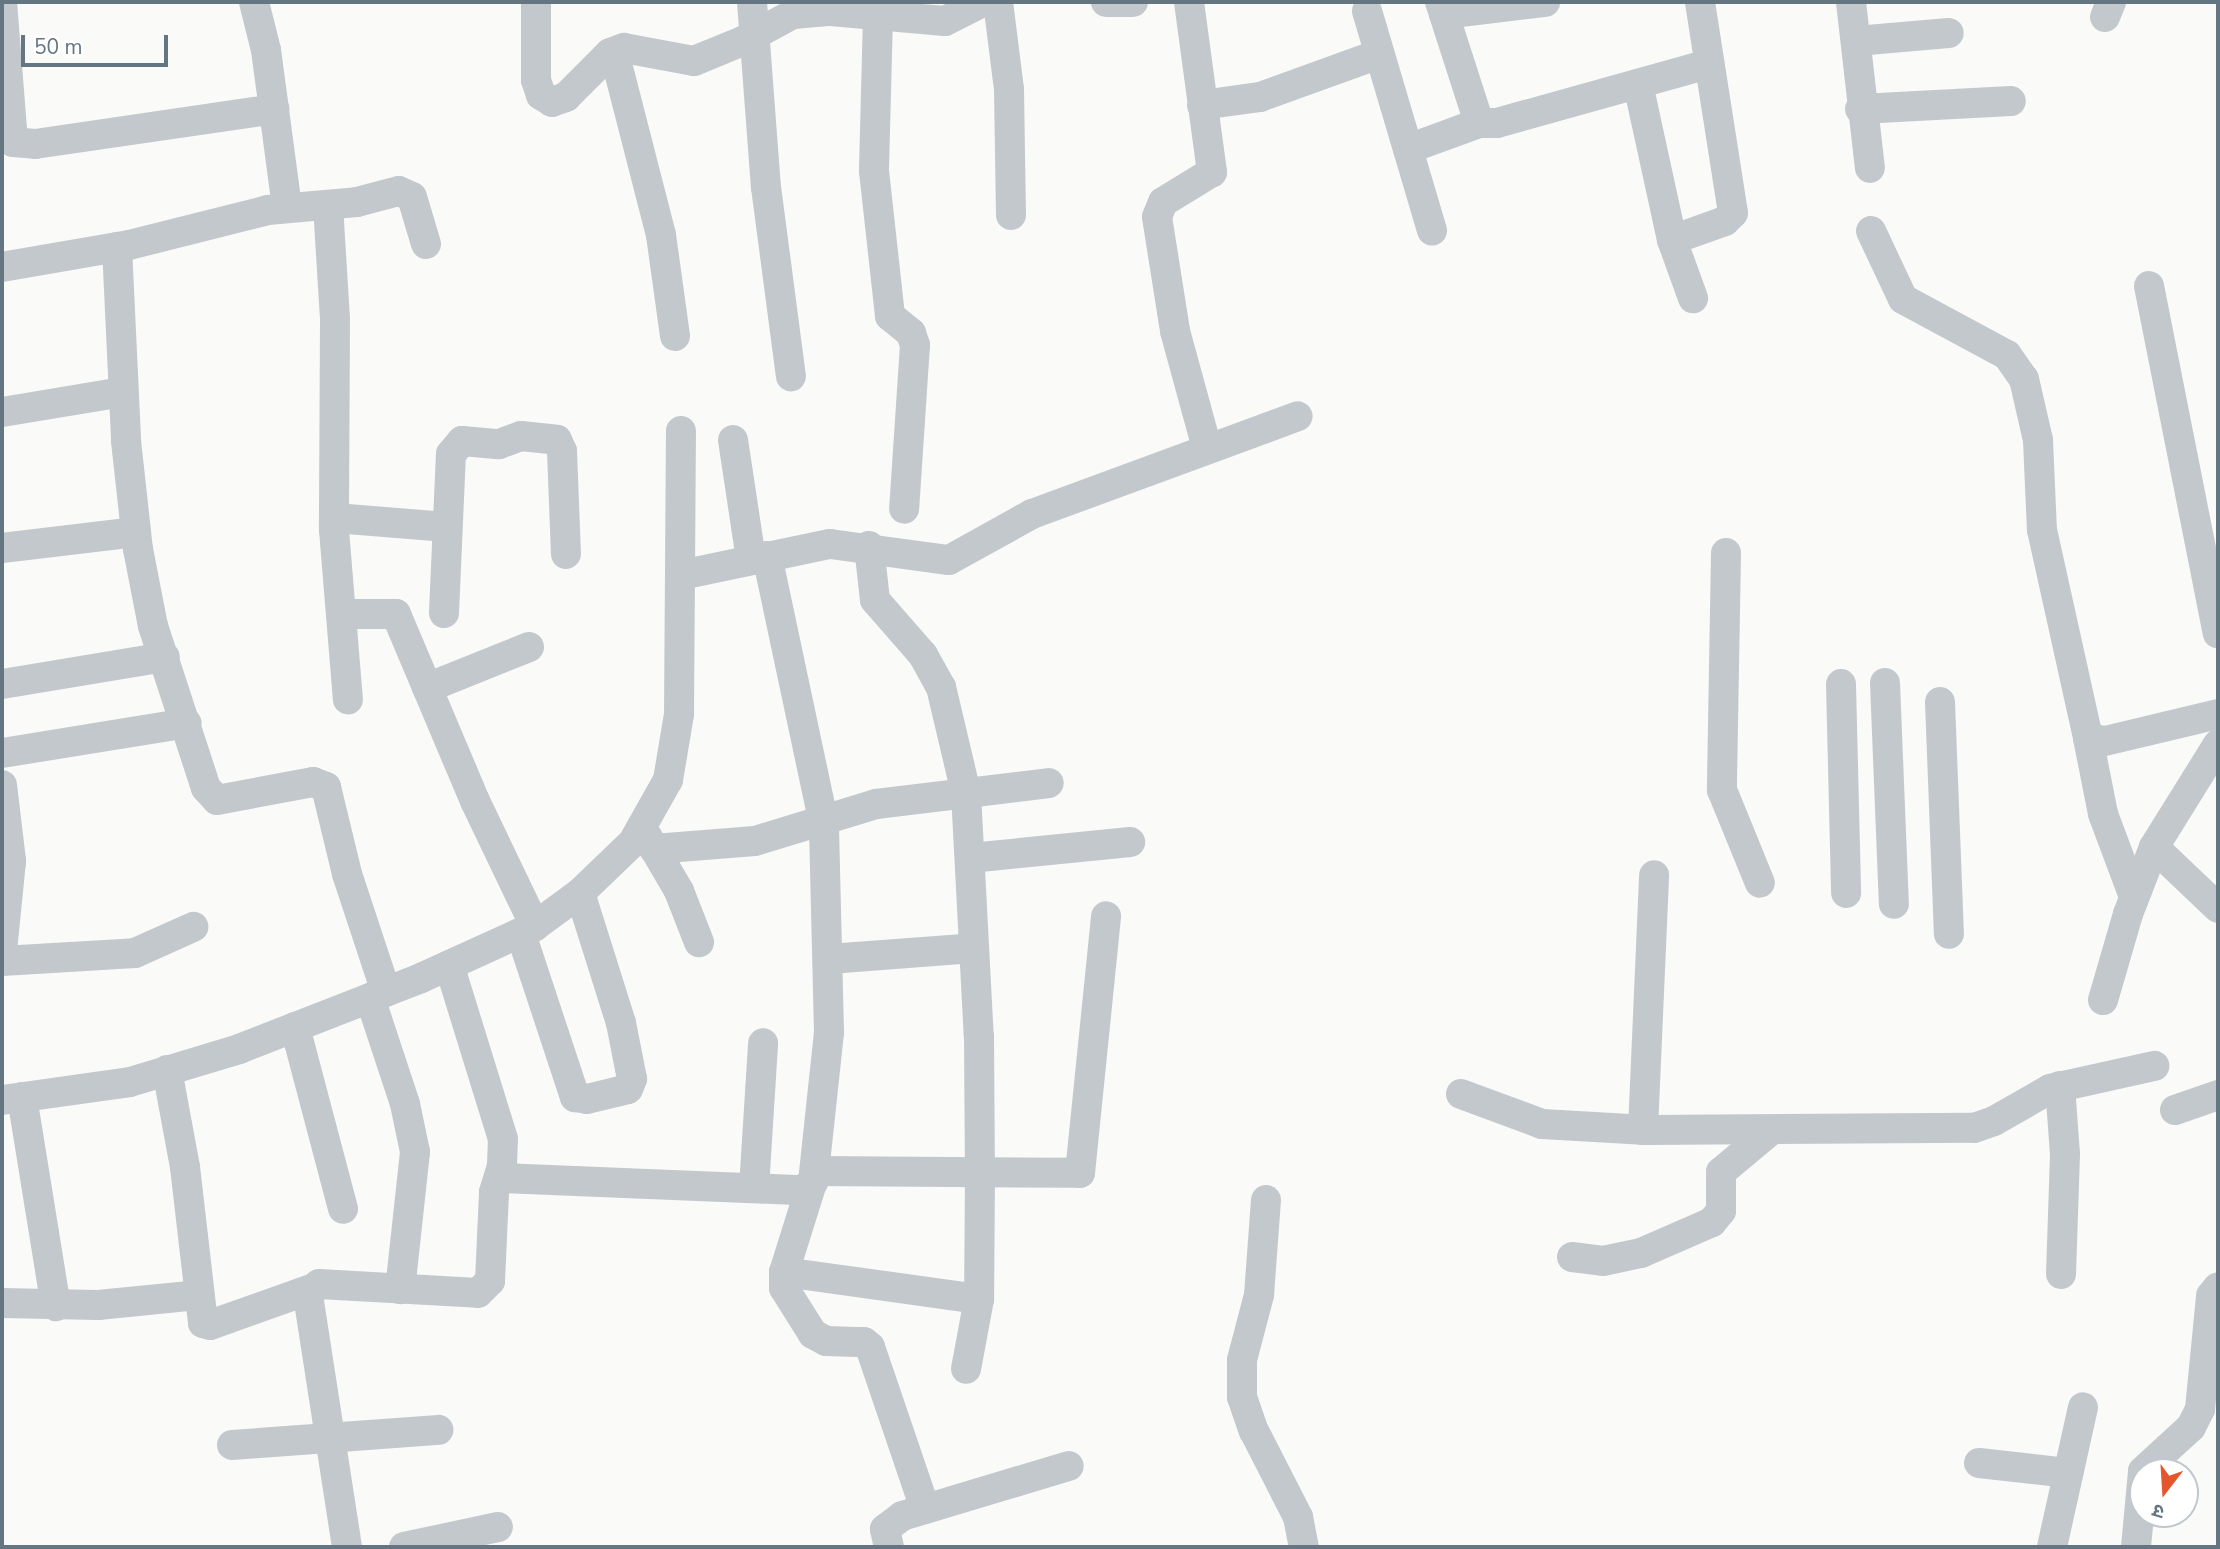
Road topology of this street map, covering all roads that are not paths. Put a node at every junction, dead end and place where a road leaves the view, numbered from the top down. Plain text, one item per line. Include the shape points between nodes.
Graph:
1 (2, 2) edge
2 (254, 2) edge
3 (536, 2) edge
4 (752, 2) edge
5 (983, 2) edge
6 (998, 2) edge
7 (1105, 2) edge
8 (1133, 2) edge
9 (1189, 2) edge
10 (1545, 2) edge
11 (1700, 2) edge
12 (1851, 2) edge
13 (1442, 8) edge
14 (863, 10) edge
15 (1367, 11) dead end
16 (1949, 33) dead end
17 (752, 36) junction
18 (1856, 41) junction
19 (614, 52) junction
20 (1380, 54) junction
21 (1709, 64) junction
22 (1638, 84) junction
23 (2011, 101) dead end
24 (1202, 105) junction
25 (274, 109) junction
26 (1860, 109) junction
27 (1479, 122) junction
28 (1408, 149) junction
29 (1870, 168) dead end
30 (328, 205) junction
31 (287, 208) junction
32 (1011, 215) dead end
33 (1432, 231) dead end
34 (1871, 231) dead end
35 (1672, 240) junction
36 (426, 244) dead end
37 (117, 247) junction
38 (2, 267) edge
39 (2149, 286) dead end
40 (1693, 298) dead end
41 (675, 336) dead end
42 (792, 376) dead end
43 (123, 392) junction
44 (2, 412) edge
45 (1298, 415) dead end
46 (681, 431) dead end
47 (733, 440) dead end
48 (1207, 448) junction
49 (904, 509) dead end
50 (335, 518) junction
51 (447, 527) junction
52 (136, 532) junction
53 (869, 546) junction
54 (2, 548) edge
55 (1726, 552) dead end
56 (566, 554) dead end
57 (759, 558) junction
58 (681, 575) junction
59 (444, 613) dead end
60 (341, 614) junction
61 (2218, 633) edge
62 (529, 647) dead end
63 (165, 657) junction
64 (1885, 683) dead end
65 (2, 684) edge
66 (1841, 684) dead end
67 (427, 688) junction
68 (348, 699) dead end
69 (1940, 702) dead end
70 (2218, 714) edge
71 (187, 723) junction
72 (2088, 738) junction
73 (2218, 744) edge
74 (2, 753) edge
75 (1049, 783) dead end
76 (2, 785) edge
77 (966, 793) junction
78 (824, 824) junction
79 (649, 839) junction
80 (1130, 842) dead end
81 (2154, 847) junction
82 (970, 858) junction
83 (1654, 874) dead end
84 (1760, 883) dead end
85 (580, 893) junction
86 (1846, 893) dead end
87 (2134, 897) junction
88 (1894, 904) dead end
89 (2218, 908) edge
90 (5, 916) edge
91 (1106, 916) dead end
92 (193, 927) dead end
93 (528, 930) junction
94 (1949, 934) dead end
95 (699, 942) dead end
96 (974, 948) junction
97 (2, 951) edge
98 (829, 959) junction
99 (2, 961) edge
100 (449, 965) junction
101 (378, 995) junction
102 (2103, 1000) dead end
103 (295, 1027) junction
104 (763, 1043) dead end
105 (2154, 1066) dead end
106 (167, 1070) junction
107 (2060, 1086) junction
108 (1461, 1094) dead end
109 (2218, 1095) edge
110 (12, 1098) edge
111 (2175, 1110) dead end
112 (1643, 1130) junction
113 (1770, 1130) junction
114 (980, 1170) junction
115 (499, 1178) junction
116 (813, 1178) junction
117 (754, 1188) junction
118 (1266, 1200) dead end
119 (343, 1209) dead end
120 (1572, 1257) dead end
121 (784, 1272) junction
122 (2061, 1275) dead end
123 (2218, 1287) edge
124 (311, 1289) junction
125 (400, 1289) junction
126 (198, 1295) junction
127 (979, 1299) junction
128 (2, 1303) edge
129 (56, 1306) junction
130 (966, 1369) dead end
131 (2083, 1406) dead end
132 (438, 1430) dead end
133 (328, 1438) junction
134 (232, 1444) dead end
135 (1979, 1463) dead end
136 (1069, 1466) dead end
137 (2068, 1473) junction
138 (925, 1509) junction
139 (498, 1527) dead end
140 (347, 1547) edge
141 (404, 1547) edge
142 (889, 1547) edge
143 (1304, 1547) edge
144 (2052, 1547) edge
145 (2136, 1547) edge

1 - 25 street via 13,142 35,144
2 - 25 street
3 - 19 street via 536,80 545,100 561,102
4 - 17 street
5 - 14 street via 945,21
6 - 32 street via 1009,89
7 - 8 street
9 - 24 street
10 - 13 street
11 - 21 street
12 - 18 street
13 - 27 street
14 - 17 street via 793,14
14 - 49 street via 890,316 911,333 915,345
15 - 20 street
16 - 18 street
17 - 19 street via 694,61 648,50
17 - 42 street via 766,187
18 - 26 street
19 - 41 street via 661,235
20 - 24 street via 1260,97
20 - 28 street
21 - 22 street
21 - 35 street via 1733,213 1725,221
22 - 27 street via 1497,123
22 - 35 street
23 - 26 street
24 - 48 street via 1212,172 1163,202 1157,217 1175,331
25 - 31 street
26 - 29 street
27 - 28 street
28 - 33 street
30 - 31 street
30 - 36 street via 409,193
30 - 50 street via 335,320
31 - 37 street
34 - 72 street via 1903,299 2007,355 2024,379 2038,440 2042,530
35 - 40 street
37 - 38 street
37 - 43 street
39 - 61 street
43 - 44 street
43 - 52 street
45 - 48 street
46 - 58 street
47 - 57 street
48 - 53 street via 1032,514 949,560
50 - 51 street
50 - 60 street
51 - 56 street via 453,447 462,441 499,444 515,436 552,437 562,451
51 - 59 street
52 - 54 street
52 - 63 street via 146,598
53 - 57 street via 830,544
53 - 77 street via 875,600 923,654 941,687
55 - 84 street via 1722,790
57 - 58 street
57 - 78 street
58 - 79 street via 679,714 673,759
60 - 67 street via 396,614
60 - 68 street
62 - 67 street
63 - 65 street
63 - 71 street
64 - 88 street
66 - 86 street
67 - 93 street
69 - 94 street
70 - 72 street via 2105,741
71 - 74 street
71 - 101 street via 206,788 217,800 313,782 326,787
72 - 87 street via 2103,814
73 - 81 street
75 - 77 street
76 - 90 street via 11,861
77 - 78 street via 876,804
77 - 82 street
78 - 79 street via 755,841
78 - 98 street
79 - 85 street
79 - 95 street via 679,891
80 - 82 street
81 - 87 street
81 - 89 street
82 - 96 street
83 - 112 street
85 - 93 street
85 - 93 street via 621,1023 632,1079 628,1089 587,1100 575,1097
87 - 102 street
90 - 97 street
91 - 114 street via 1080,1173
92 - 99 street via 135,953
93 - 100 street
96 - 98 street
96 - 114 street
98 - 116 street via 827,1071
100 - 101 street
100 - 115 street via 503,1139
101 - 103 street
101 - 125 street via 415,1152
103 - 106 street
103 - 119 street
104 - 117 street
105 - 107 street
106 - 110 street via 79,1091
106 - 126 street via 185,1167
107 - 113 street via 1974,1128
107 - 122 street via 2065,1154
108 - 112 street via 1542,1124
109 - 111 street
110 - 129 street
112 - 113 street
113 - 120 street via 1721,1172 1721,1211 1712,1222 1641,1253 1603,1261
114 - 116 street
114 - 127 street
115 - 117 street
115 - 125 street via 487,1289 478,1293
116 - 117 street
116 - 121 street
118 - 143 street via 1259,1295 1242,1360 1242,1398 1297,1517
121 - 127 street
121 - 138 street via 784,1288 813,1334 826,1341 864,1342 870,1347
123 - 145 street via 2211,1296 2200,1409 2191,1427 2143,1471
124 - 125 street via 319,1284
124 - 126 street via 209,1325 203,1323
124 - 133 street via 309,1314
126 - 129 street
127 - 130 street
128 - 129 street
131 - 137 street
132 - 133 street
133 - 134 street
133 - 140 street
135 - 137 street
136 - 138 street
137 - 144 street
138 - 142 street via 887,1524
139 - 141 street

